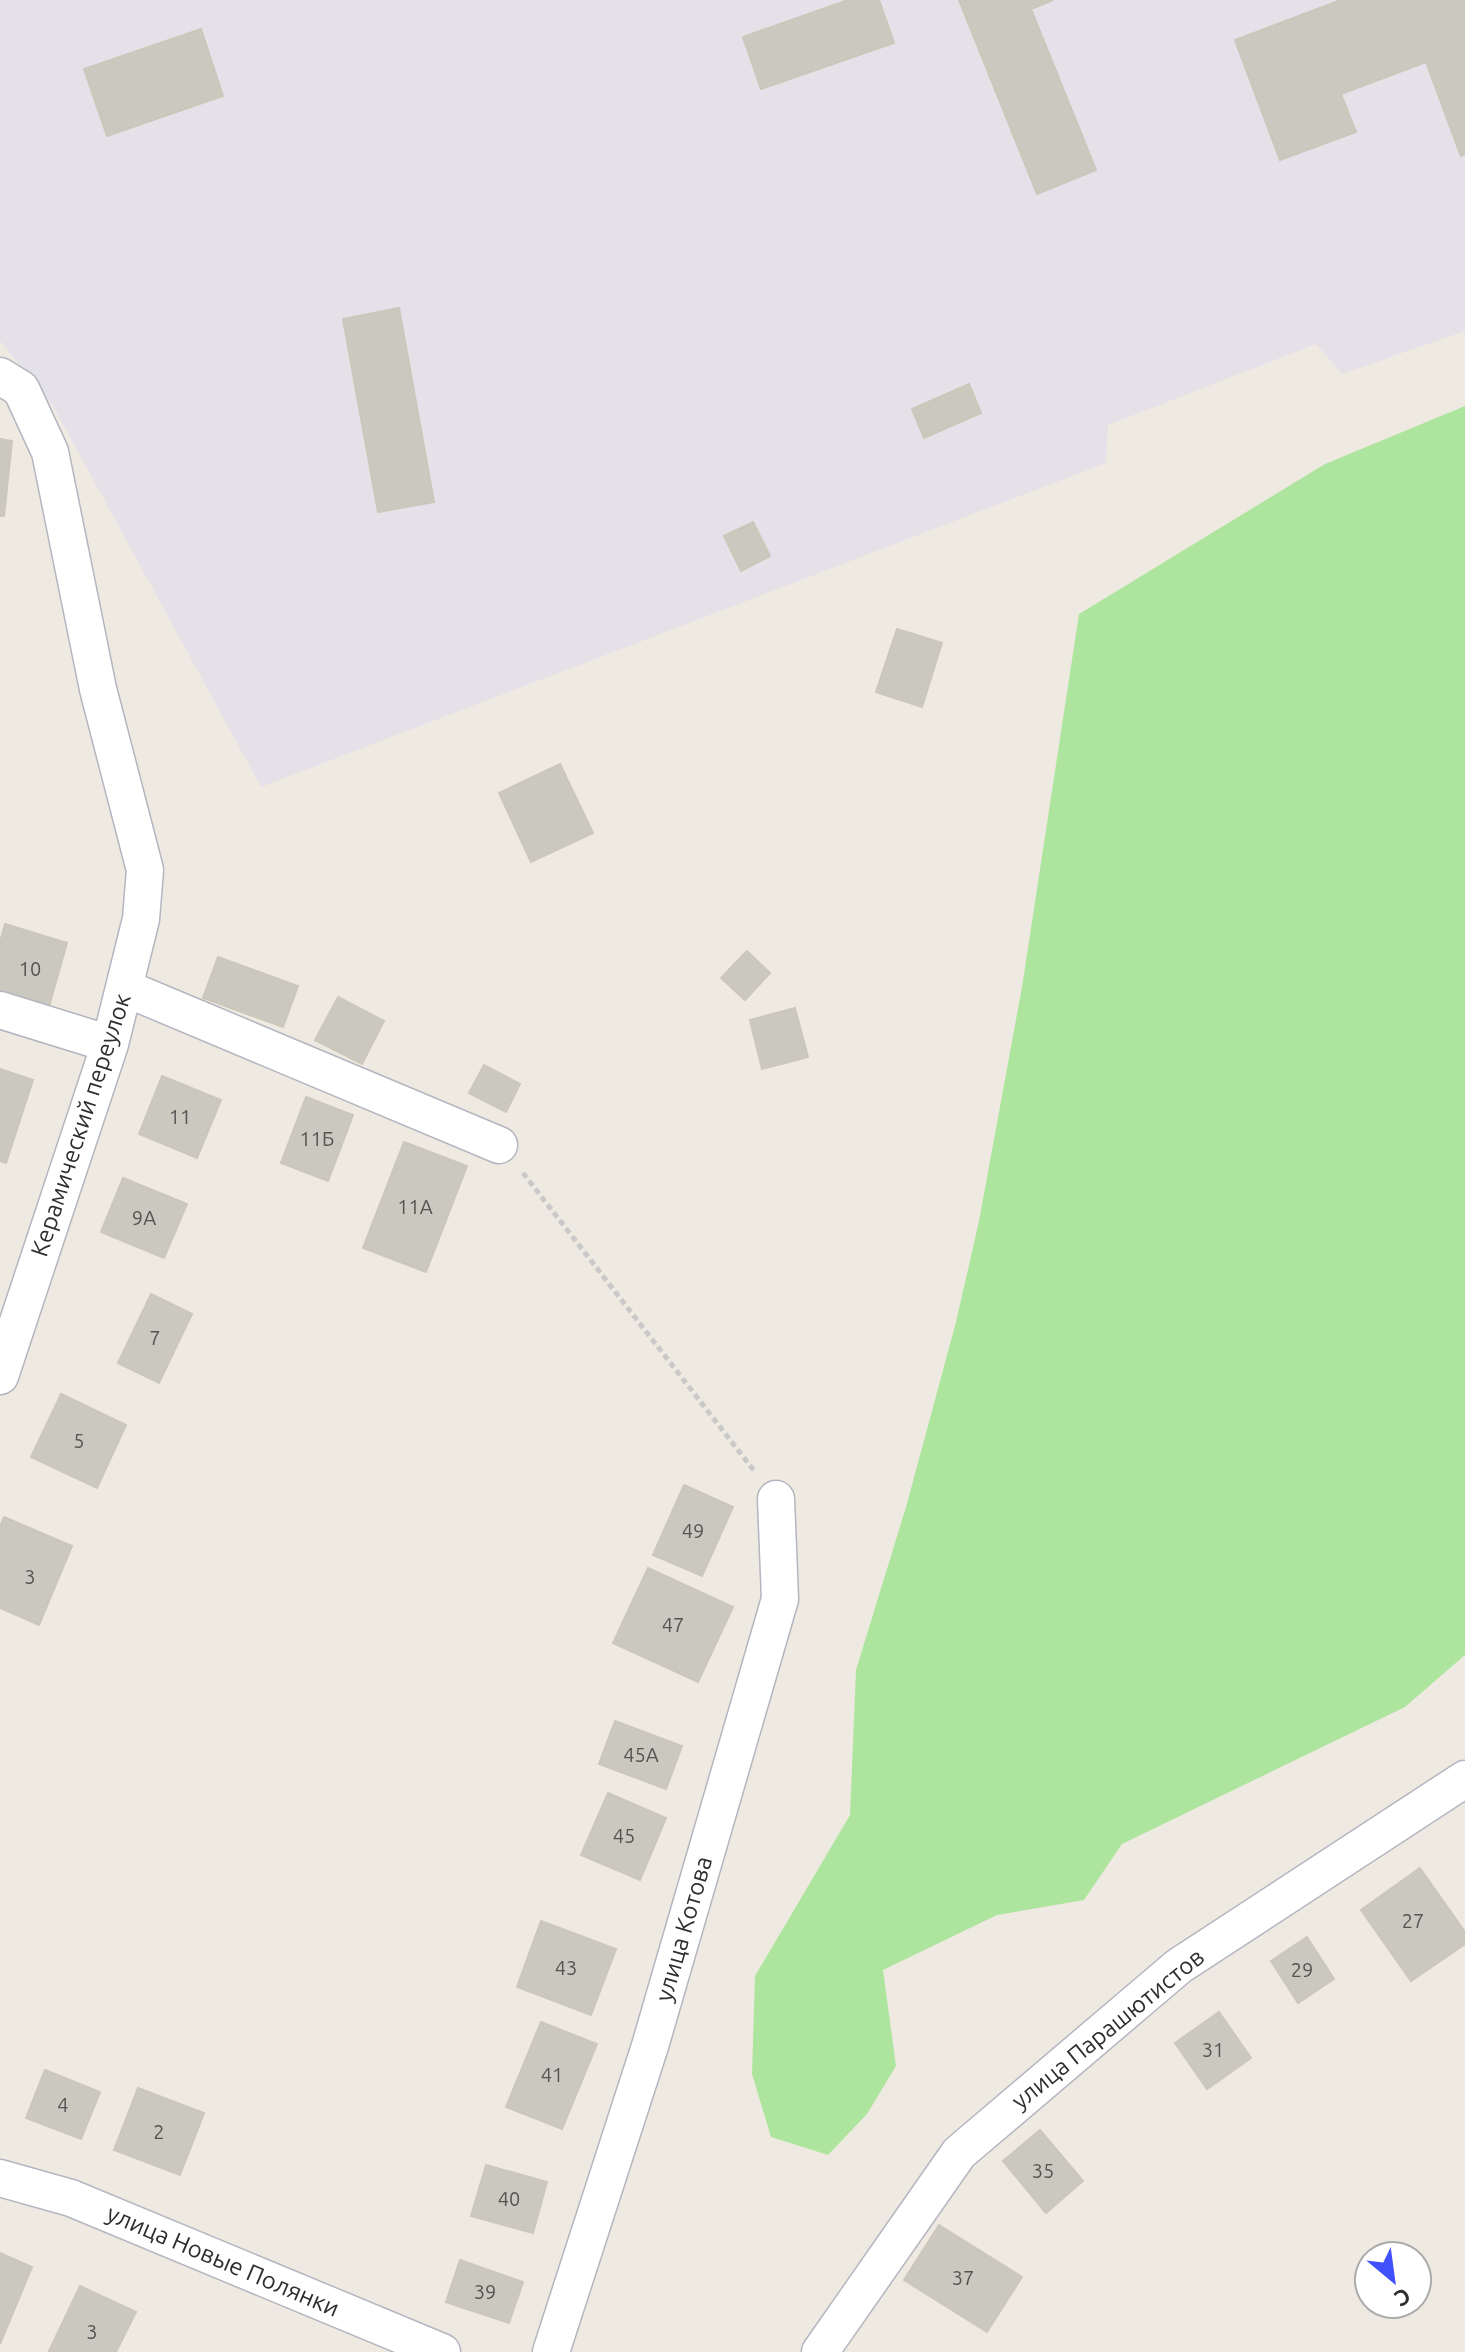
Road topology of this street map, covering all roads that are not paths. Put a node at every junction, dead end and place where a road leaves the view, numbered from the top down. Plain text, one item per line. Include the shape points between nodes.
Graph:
1 (0, 376) edge
2 (125, 988) junction
3 (0, 1010) edge
4 (110, 1044) junction
5 (499, 1145) road end
6 (0, 1376) edge
7 (776, 1499) road end
8 (1465, 1779) edge
9 (0, 2178) edge
10 (442, 2352) edge
11 (551, 2352) edge
12 (820, 2352) edge

1 - 2 street, Керамический переулок via 21,389 50,452 98,689 145,870 141,919
2 - 4 street, Керамический переулок
2 - 5 street
3 - 4 street
4 - 6 street, Керамический переулок
7 - 11 street, улица Котова via 780,1599 650,2046
8 - 12 street, улица Парашютистов via 1179,1966 959,2153
9 - 10 street, улица Новые Полянки via 71,2198

